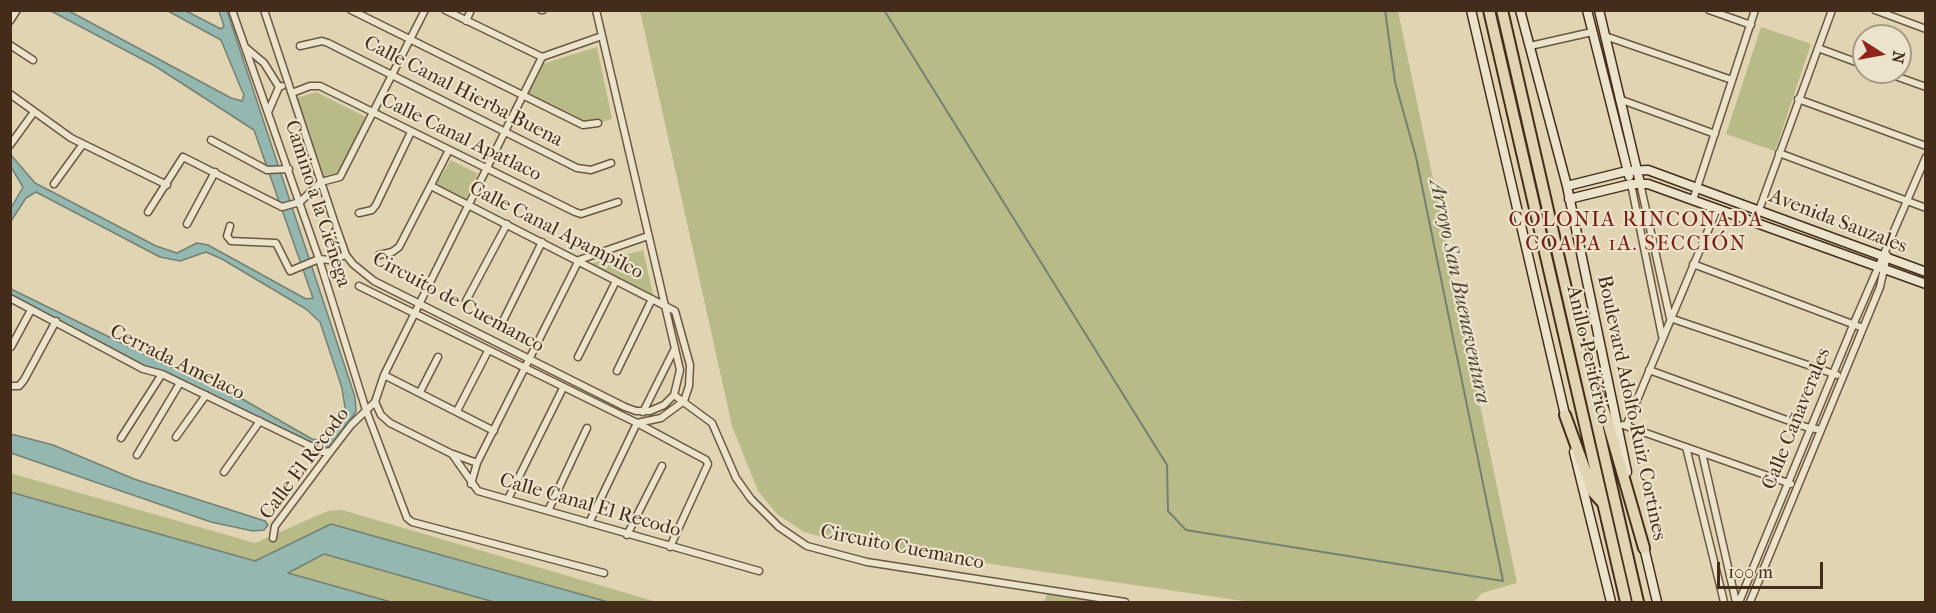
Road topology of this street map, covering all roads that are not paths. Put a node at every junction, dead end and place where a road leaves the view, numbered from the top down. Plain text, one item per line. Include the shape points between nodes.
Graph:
1 (17, 10) edge
2 (232, 10) edge
3 (264, 10) edge
4 (351, 10) edge
5 (425, 10) edge
6 (445, 10) edge
7 (471, 10) edge
8 (596, 10) edge
9 (1471, 10) edge
10 (1489, 10) edge
11 (1502, 10) edge
12 (1520, 10) edge
13 (1709, 10) edge
14 (1755, 10) edge
15 (1832, 10) edge
16 (1875, 10) edge
17 (1898, 10) edge
18 (1592, 11) edge
19 (1895, 18) junction
20 (10, 21) edge
21 (466, 21) junction
22 (1750, 25) junction
23 (1926, 29) edge
24 (1592, 32) junction
25 (602, 36) junction
26 (1605, 36) junction
27 (410, 41) junction
28 (10, 45) edge
29 (300, 46) dead end
30 (1530, 46) junction
31 (245, 47) junction
32 (1818, 48) junction
33 (542, 57) junction
34 (33, 60) dead end
35 (1852, 61) edge
36 (391, 76) junction
37 (1732, 80) junction
38 (288, 84) junction
39 (279, 87) junction
40 (292, 93) junction
41 (10, 94) edge
42 (523, 95) junction
43 (1619, 99) junction
44 (1798, 99) junction
45 (269, 110) junction
46 (34, 112) junction
47 (373, 114) junction
48 (598, 123) dead end
49 (411, 132) junction
50 (504, 132) junction
51 (1623, 134) junction
52 (1715, 134) junction
53 (211, 140) dead end
54 (82, 144) junction
55 (10, 145) edge
56 (1926, 146) edge
57 (449, 150) junction
58 (1779, 153) junction
59 (1926, 157) edge
60 (611, 163) dead end
61 (487, 168) junction
62 (287, 170) junction
63 (1632, 171) junction
64 (215, 172) junction
65 (1664, 176) junction
66 (321, 182) junction
67 (54, 184) dead end
68 (1635, 184) junction
69 (166, 185) junction
70 (431, 186) junction
71 (1567, 186) junction
72 (1697, 187) junction
73 (1660, 188) junction
74 (1569, 199) junction
75 (1693, 200) junction
76 (1908, 201) junction
77 (618, 202) dead end
78 (299, 203) junction
79 (470, 204) junction
80 (1926, 208) edge
81 (1717, 209) junction
82 (1759, 210) junction
83 (148, 212) dead end
84 (359, 213) dead end
85 (1755, 221) junction
86 (187, 224) dead end
87 (507, 224) junction
88 (230, 226) dead end
89 (1648, 227) junction
90 (1638, 229) junction
91 (648, 236) junction
92 (542, 242) junction
93 (346, 255) junction
94 (379, 255) dead end
95 (1885, 255) junction
96 (318, 260) junction
97 (579, 260) junction
98 (1696, 265) junction
99 (1881, 268) junction
100 (1926, 272) edge
101 (616, 280) junction
102 (1926, 284) edge
103 (359, 286) dead end
104 (10, 298) edge
105 (652, 299) junction
106 (466, 301) dead end
107 (419, 304) junction
108 (665, 305) junction
109 (31, 310) junction
110 (415, 313) junction
111 (1670, 318) junction
112 (56, 321) junction
113 (502, 323) dead end
114 (1854, 323) junction
115 (1863, 328) junction
116 (1662, 336) junction
117 (11, 347) edge
118 (675, 347) junction
119 (488, 351) junction
120 (1580, 351) junction
121 (438, 357) dead end
122 (578, 357) dead end
123 (530, 360) junction
124 (525, 369) junction
125 (1649, 370) junction
126 (617, 371) dead end
127 (162, 374) junction
128 (1834, 374) junction
129 (384, 375) junction
130 (1843, 377) junction
131 (180, 383) junction
132 (10, 386) edge
133 (563, 388) junction
134 (420, 392) junction
135 (206, 395) junction
136 (674, 395) junction
137 (375, 402) junction
138 (684, 402) junction
139 (366, 410) junction
140 (457, 411) junction
141 (643, 412) junction
142 (1565, 415) junction
143 (260, 422) junction
144 (637, 423) junction
145 (1627, 424) junction
146 (1617, 426) junction
147 (587, 428) dead end
148 (1811, 428) junction
149 (1821, 430) junction
150 (494, 431) junction
151 (176, 437) dead end
152 (121, 438) dead end
153 (1686, 447) junction
154 (331, 451) junction
155 (1702, 453) junction
156 (452, 454) junction
157 (137, 455) dead end
158 (477, 464) junction
159 (662, 466) dead end
160 (224, 472) dead end
161 (471, 484) junction
162 (1788, 484) junction
163 (1798, 486) junction
164 (508, 499) junction
165 (1604, 504) junction
166 (548, 511) junction
167 (589, 523) junction
168 (627, 535) junction
169 (273, 538) dead end
170 (670, 547) junction
171 (1644, 548) junction
172 (759, 571) dead end
173 (604, 573) dead end
174 (1125, 603) edge
175 (1611, 603) edge
176 (1626, 603) edge
177 (1638, 603) edge
178 (1658, 603) edge
179 (1724, 603) edge
180 (1738, 603) edge
181 (1750, 603) edge

1 - 20 street
2 - 31 street, Camino a la Ciénega
3 - 38 street, Circuito de Cuemanco
4 - 27 street
5 - 27 street
6 - 21 street
7 - 21 street
8 - 25 street
9 - 142 main road
10 - 165 highway, Anillo Periférico
11 - 120 highway, Anillo Periférico
12 - 30 main road, Boulevard Adolfo Ruiz Cortines
13 - 22 street
14 - 22 street
15 - 32 street
16 - 19 street
17 - 19 street
18 - 24 main road
18 - 26 main road
19 - 23 street
21 - 33 street
22 - 37 street
24 - 30 street
24 - 51 main road
25 - 33 street
25 - 91 street
26 - 37 street
26 - 43 main road
27 - 36 street
27 - 42 street
28 - 34 street
29 - 36 street, Calle Canal Hierba Buena via 322,41
30 - 71 main road, Boulevard Adolfo Ruiz Cortines
31 - 39 street via 264,63
31 - 45 street, Camino a la Ciénega
32 - 35 street
32 - 44 street
33 - 42 street
36 - 47 street
36 - 50 street, Calle Canal Hierba Buena
37 - 52 street
38 - 39 street
38 - 40 street, Circuito de Cuemanco
39 - 45 street
40 - 47 street, Calle Canal Apatlaco via 320,86
40 - 66 street, Circuito de Cuemanco
41 - 46 street
42 - 48 street via 583,125
42 - 50 street
43 - 51 main road
43 - 52 street
44 - 56 street
44 - 58 street
45 - 62 street, Camino a la Ciénega
46 - 54 street
46 - 55 street
47 - 49 street, Calle Canal Apatlaco
47 - 66 street via 344,172
49 - 57 street, Calle Canal Apatlaco
49 - 84 street via 376,205
50 - 60 street, Calle Canal Hierba Buena via 585,170
50 - 61 street
51 - 63 main road
52 - 72 street
53 - 62 street via 267,170
54 - 67 street
54 - 69 street
57 - 61 street, Calle Canal Apatlaco
57 - 70 street
58 - 76 street
58 - 82 street
59 - 76 street, Calle Cañaverales
61 - 77 street, Calle Canal Apatlaco via 581,214
61 - 79 street
62 - 78 street, Camino a la Ciénega
63 - 65 main road, Avenida Sauzales via 1648,170
63 - 68 main road
63 - 71 main road, Avenida Sauzales
64 - 69 street via 183,157
64 - 78 street via 282,207
64 - 86 street
65 - 72 main road, Avenida Sauzales
65 - 73 main road
66 - 78 street
66 - 93 street, Circuito de Cuemanco
68 - 73 main road, Avenida Sauzales
68 - 74 main road, Avenida Sauzales
68 - 89 street
68 - 90 street
69 - 83 street
70 - 79 street, Calle Canal Apampilco
70 - 94 street via 399,247
71 - 74 main road, Boulevard Adolfo Ruiz Cortines
72 - 75 street
72 - 82 main road, Avenida Sauzales
73 - 75 main road, Avenida Sauzales
74 - 146 main road, Boulevard Adolfo Ruiz Cortines
75 - 81 main road, Avenida Sauzales
76 - 80 street
76 - 95 street, Calle Cañaverales
78 - 96 street, Camino a la Ciénega
79 - 87 street, Calle Canal Apampilco
79 - 107 street
81 - 85 main road, Avenida Sauzales
81 - 98 street
82 - 85 street
82 - 95 main road, Avenida Sauzales
85 - 99 main road, Avenida Sauzales
87 - 92 street, Calle Canal Apampilco
87 - 106 street
88 - 96 street via 228,240 276,243 287,269 300,269
89 - 90 street
89 - 111 street
90 - 116 street
91 - 97 street
91 - 108 street
92 - 97 street, Calle Canal Apampilco
92 - 113 street
93 - 96 street
93 - 107 street, Circuito de Cuemanco via 374,281
95 - 99 street, Calle Cañaverales
95 - 100 main road, Avenida Sauzales
96 - 139 street, Camino a la Ciénega
97 - 101 street, Calle Canal Apampilco
97 - 123 street
98 - 111 street
98 - 114 street
99 - 102 main road, Avenida Sauzales
99 - 114 street, Calle Cañaverales
99 - 115 street, Calle Cañaverales
101 - 105 street, Calle Canal Apampilco
101 - 122 street
103 - 110 street, Circuito de Cuemanco
104 - 109 street, Cerrada Amelaco
105 - 108 street, Calle Canal Apampilco
105 - 126 street
107 - 110 street
107 - 123 street, Circuito de Cuemanco
108 - 118 street
108 - 138 street via 678,315 690,365
109 - 112 street, Cerrada Amelaco
109 - 117 street
110 - 119 street, Circuito de Cuemanco
110 - 129 street
111 - 116 street
111 - 128 street
112 - 127 street, Cerrada Amelaco via 143,369
112 - 132 street via 24,380 19,386
114 - 115 street
114 - 128 street, Calle Cañaverales
115 - 130 street, Calle Cañaverales
116 - 125 street
118 - 136 street via 680,377
118 - 141 street
119 - 124 street, Circuito de Cuemanco
119 - 140 street
120 - 171 highway via 1606,416
120 - 177 highway, Anillo Periférico
121 - 134 street
123 - 124 street
123 - 141 street, Circuito de Cuemanco
124 - 133 street, Circuito de Cuemanco
124 - 150 street
125 - 145 street
125 - 148 street
127 - 131 street, Cerrada Amelaco
127 - 152 street
128 - 130 street
128 - 148 street, Calle Cañaverales
129 - 134 street
129 - 137 street
130 - 149 street, Calle Cañaverales
131 - 135 street, Cerrada Amelaco
131 - 157 street
133 - 144 street, Circuito de Cuemanco
133 - 164 street
134 - 140 street
135 - 143 street, Cerrada Amelaco
135 - 151 street
136 - 138 street, Circuito Cuemanco
136 - 141 street via 656,409
137 - 139 street
137 - 156 street via 390,423
138 - 144 street via 661,418
138 - 174 street, Circuito Cuemanco via 712,423 736,478 751,499 778,527 807,546 867,562
139 - 154 street, Calle El Recodo
139 - 173 street, Camino a la Ciénega via 404,512 412,522
140 - 150 street
142 - 165 highway via 1593,492
142 - 175 main road
143 - 154 street, Cerrada Amelaco via 320,451
143 - 160 street
144 - 167 street
144 - 170 street, Circuito de Cuemanco via 708,464
145 - 146 street
145 - 153 street
146 - 171 main road, Boulevard Adolfo Ruiz Cortines
147 - 166 street
148 - 149 street
148 - 162 street, Calle Cañaverales
149 - 163 street, Calle Cañaverales
150 - 158 street
153 - 155 street
153 - 179 street
154 - 169 street, Calle El Recodo via 275,526
155 - 162 street
155 - 180 street
156 - 158 street
156 - 161 street, Calle Canal El Recodo
158 - 161 street
159 - 168 street
161 - 164 street, Calle Canal El Recodo via 478,491
162 - 163 street
162 - 180 street, Calle Cañaverales
163 - 181 street, Calle Cañaverales
164 - 166 street, Calle Canal El Recodo
165 - 176 highway, Anillo Periférico
166 - 167 street, Calle Canal El Recodo
167 - 168 street, Calle Canal El Recodo
168 - 170 street, Calle Canal El Recodo
170 - 172 street, Calle Canal El Recodo
171 - 178 main road, Boulevard Adolfo Ruiz Cortines

